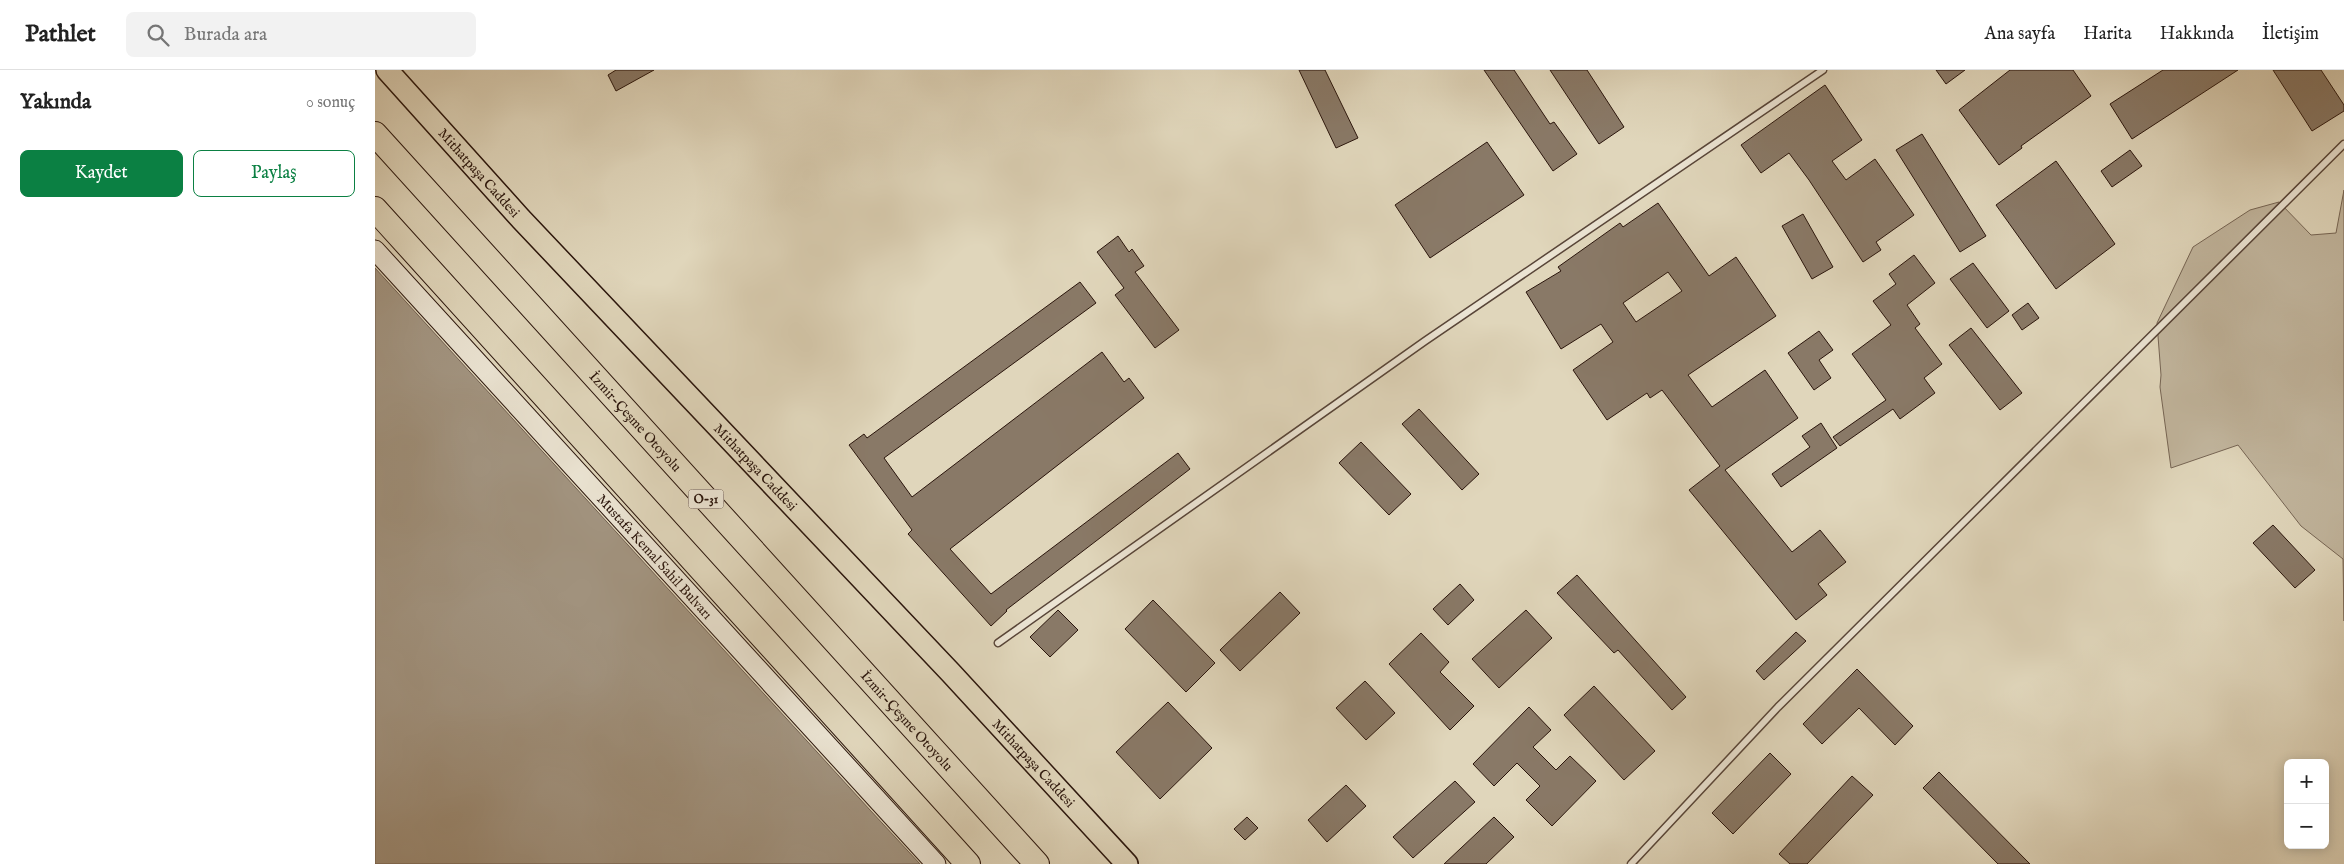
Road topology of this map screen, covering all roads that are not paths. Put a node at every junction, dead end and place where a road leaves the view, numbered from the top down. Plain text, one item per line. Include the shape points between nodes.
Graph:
1 (387, 70) edge
2 (1823, 70) edge
3 (375, 134) edge
4 (2344, 144) edge
5 (375, 209) edge
6 (375, 250) edge
7 (998, 643) dead end
8 (935, 864) edge
9 (968, 864) edge
10 (1037, 864) edge
11 (1127, 864) edge
12 (1631, 864) edge

1 - 11 main road, Mithatpaşa Caddesi via 521,219 945,666
2 - 7 lane via 1425,341
3 - 10 highway, İzmir-Çeşme Otoyolu / O-31
4 - 12 lane via 1785,700
5 - 9 highway
6 - 8 main road, Mustafa Kemal Sahil Bulvarı

